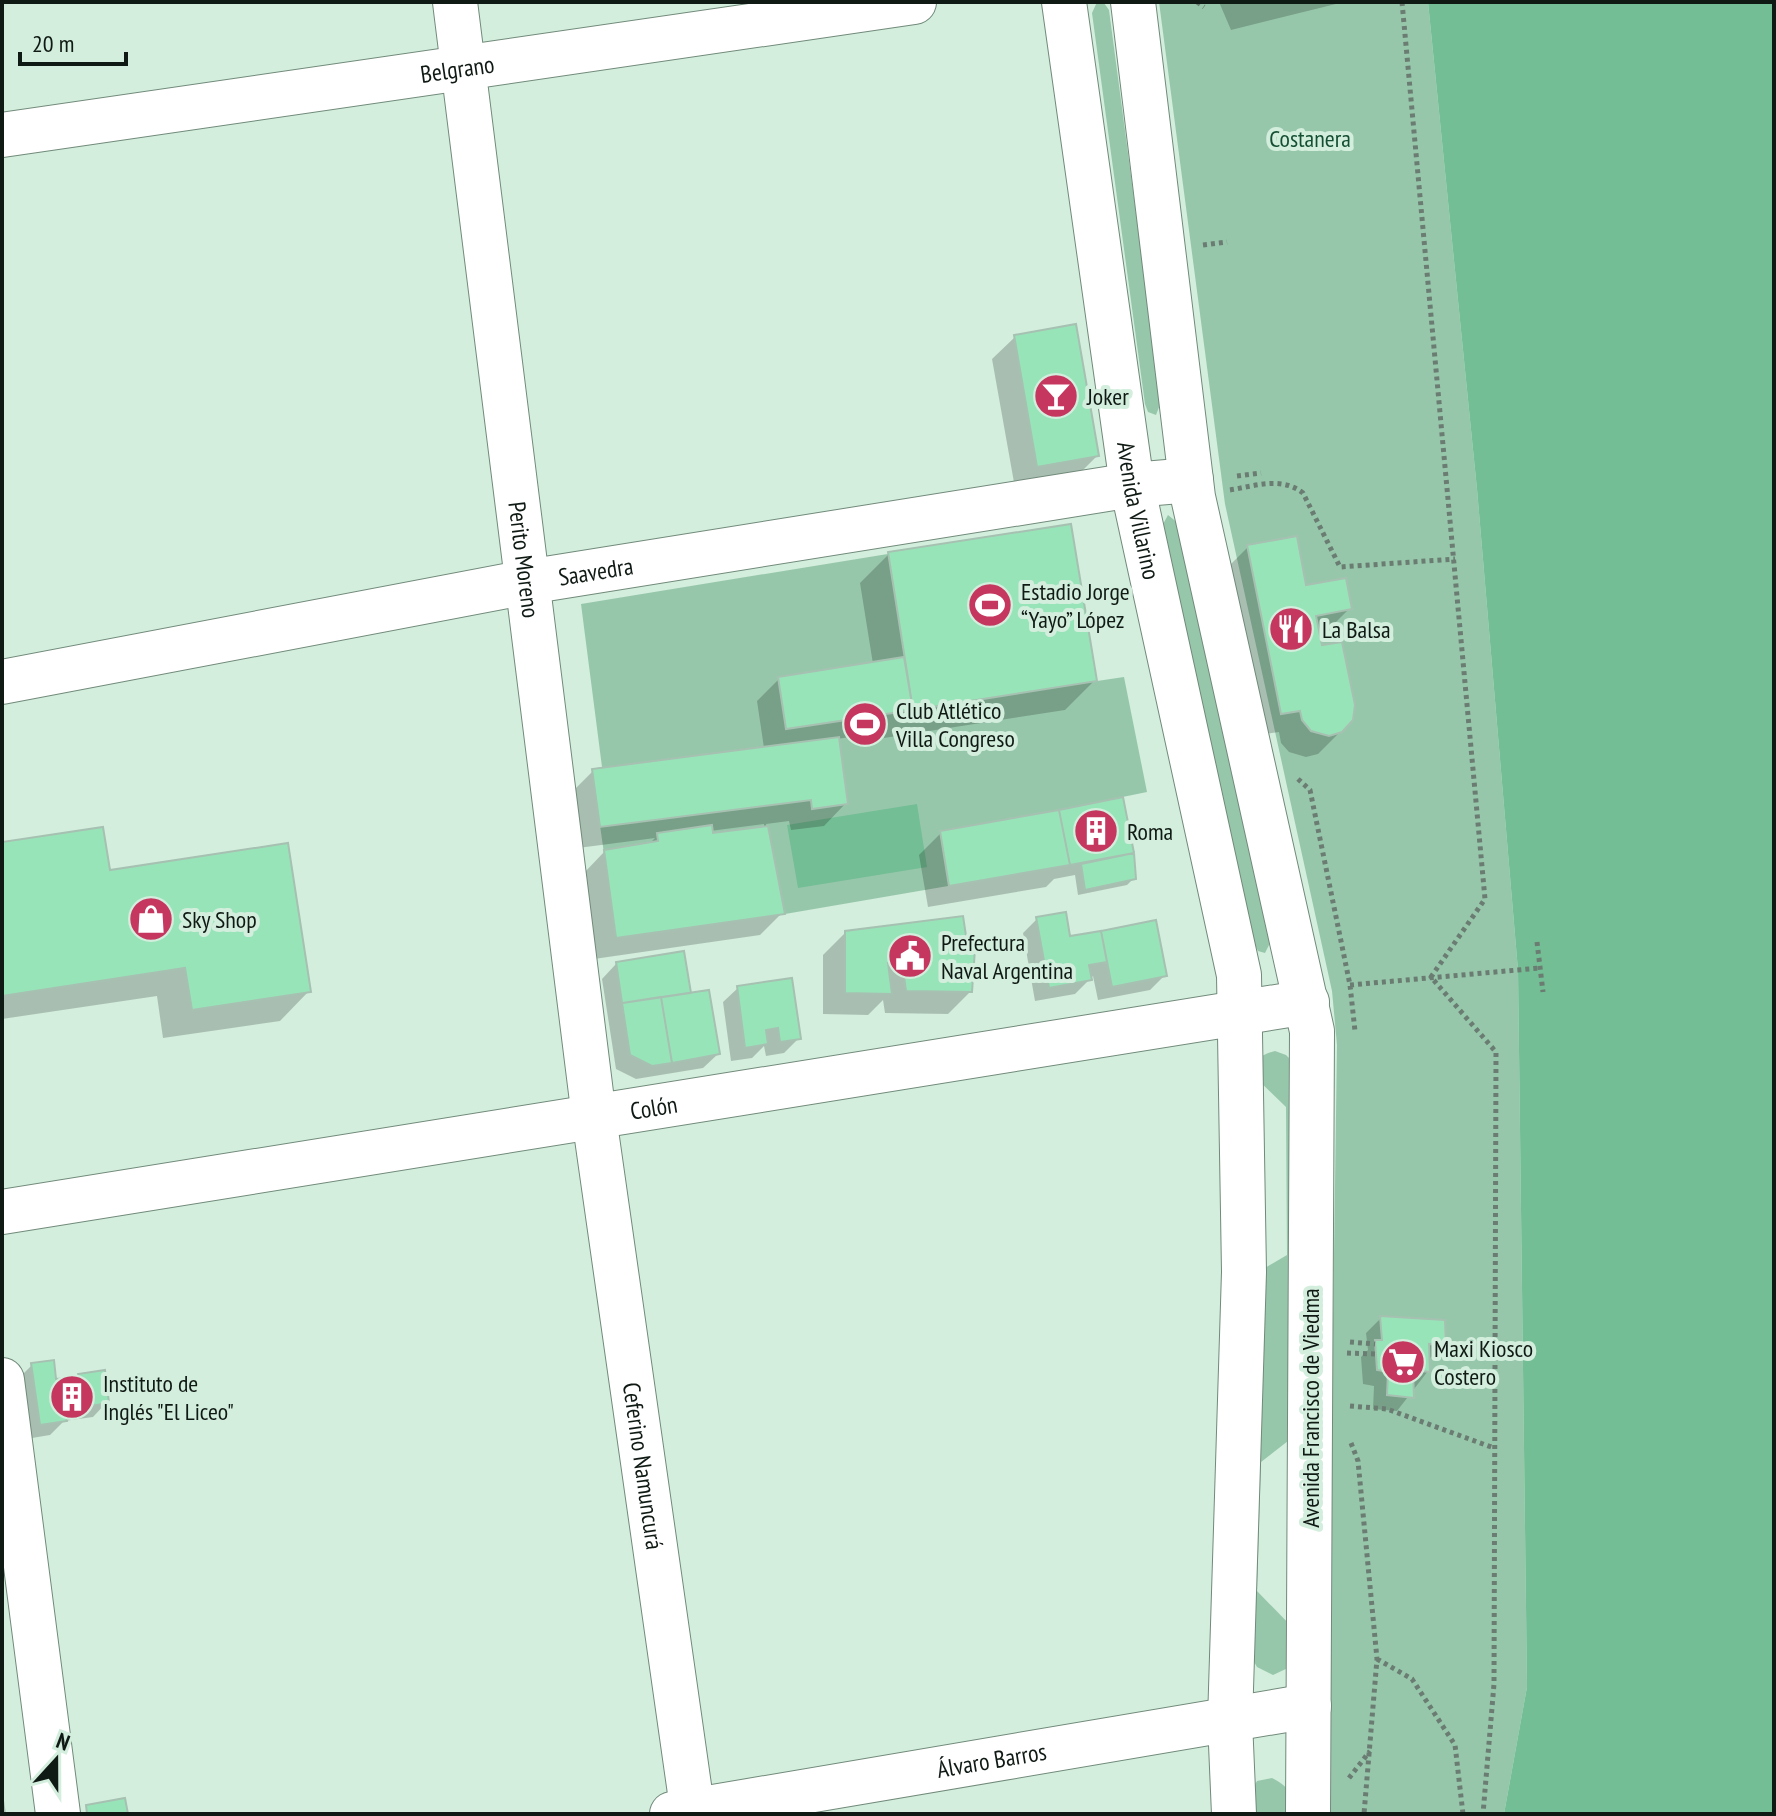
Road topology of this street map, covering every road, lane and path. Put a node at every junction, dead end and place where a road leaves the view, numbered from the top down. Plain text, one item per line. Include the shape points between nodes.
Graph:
1 (455, 2) edge
2 (914, 2) edge
3 (1064, 2) edge
4 (1133, 2) edge
5 (1197, 2) edge
6 (1402, 2) edge
7 (1204, 7) dead end
8 (465, 68) junction
9 (2, 135) edge
10 (1261, 473) dead end
11 (1237, 476) dead end
12 (1132, 485) junction
13 (1192, 488) junction
14 (1455, 559) junction
15 (527, 582) junction
16 (2, 682) edge
17 (1537, 942) dead end
18 (1540, 968) junction
19 (1431, 977) junction
20 (1350, 985) dead end
21 (1543, 992) dead end
22 (1307, 1002) junction
23 (1240, 1013) junction
24 (594, 1117) junction
25 (2, 1212) edge
26 (1337, 1342) dead end
27 (1375, 1344) dead end
28 (1338, 1353) dead end
29 (1376, 1354) dead end
30 (2, 1380) edge
31 (1337, 1405) dead end
32 (1494, 1448) junction
33 (1377, 1659) dead end
34 (1309, 1706) junction
35 (1230, 1721) junction
36 (686, 1813) edge
37 (58, 1814) edge
38 (1234, 1814) edge
39 (1308, 1814) edge
40 (1463, 1814) edge
41 (1483, 1814) edge

1 - 8 street, Perito Moreno
2 - 8 street, Belgrano
3 - 12 street, Avenida Villarino
4 - 13 street
5 - 7 path
6 - 14 path
8 - 9 street, Belgrano
8 - 15 street, Perito Moreno
10 - 11 path
12 - 13 street, Saavedra
12 - 15 street, Saavedra
12 - 23 street, Avenida Villarino via 1239,975
13 - 14 path via 1292,485 1303,493 1340,567
13 - 22 street
14 - 19 path via 1485,899
15 - 16 street, Saavedra
15 - 24 street, Perito Moreno
17 - 18 path
18 - 19 path
18 - 21 path
19 - 20 path
19 - 32 path via 1496,1052
22 - 23 street, Colón
22 - 34 street, Avenida Francisco de Viedma via 1312,1047
23 - 24 street, Colón
23 - 35 street via 1244,1272
24 - 25 street, Colón
24 - 36 street, Ceferino Namuncurá
26 - 27 path
28 - 29 path
30 - 37 street
31 - 32 path via 1387,1409
32 - 41 path via 1494,1684
33 - 40 path via 1412,1679 1455,1745
34 - 35 street, Álvaro Barros
34 - 39 street, Avenida Francisco de Viedma
35 - 36 street, Álvaro Barros
35 - 38 street

